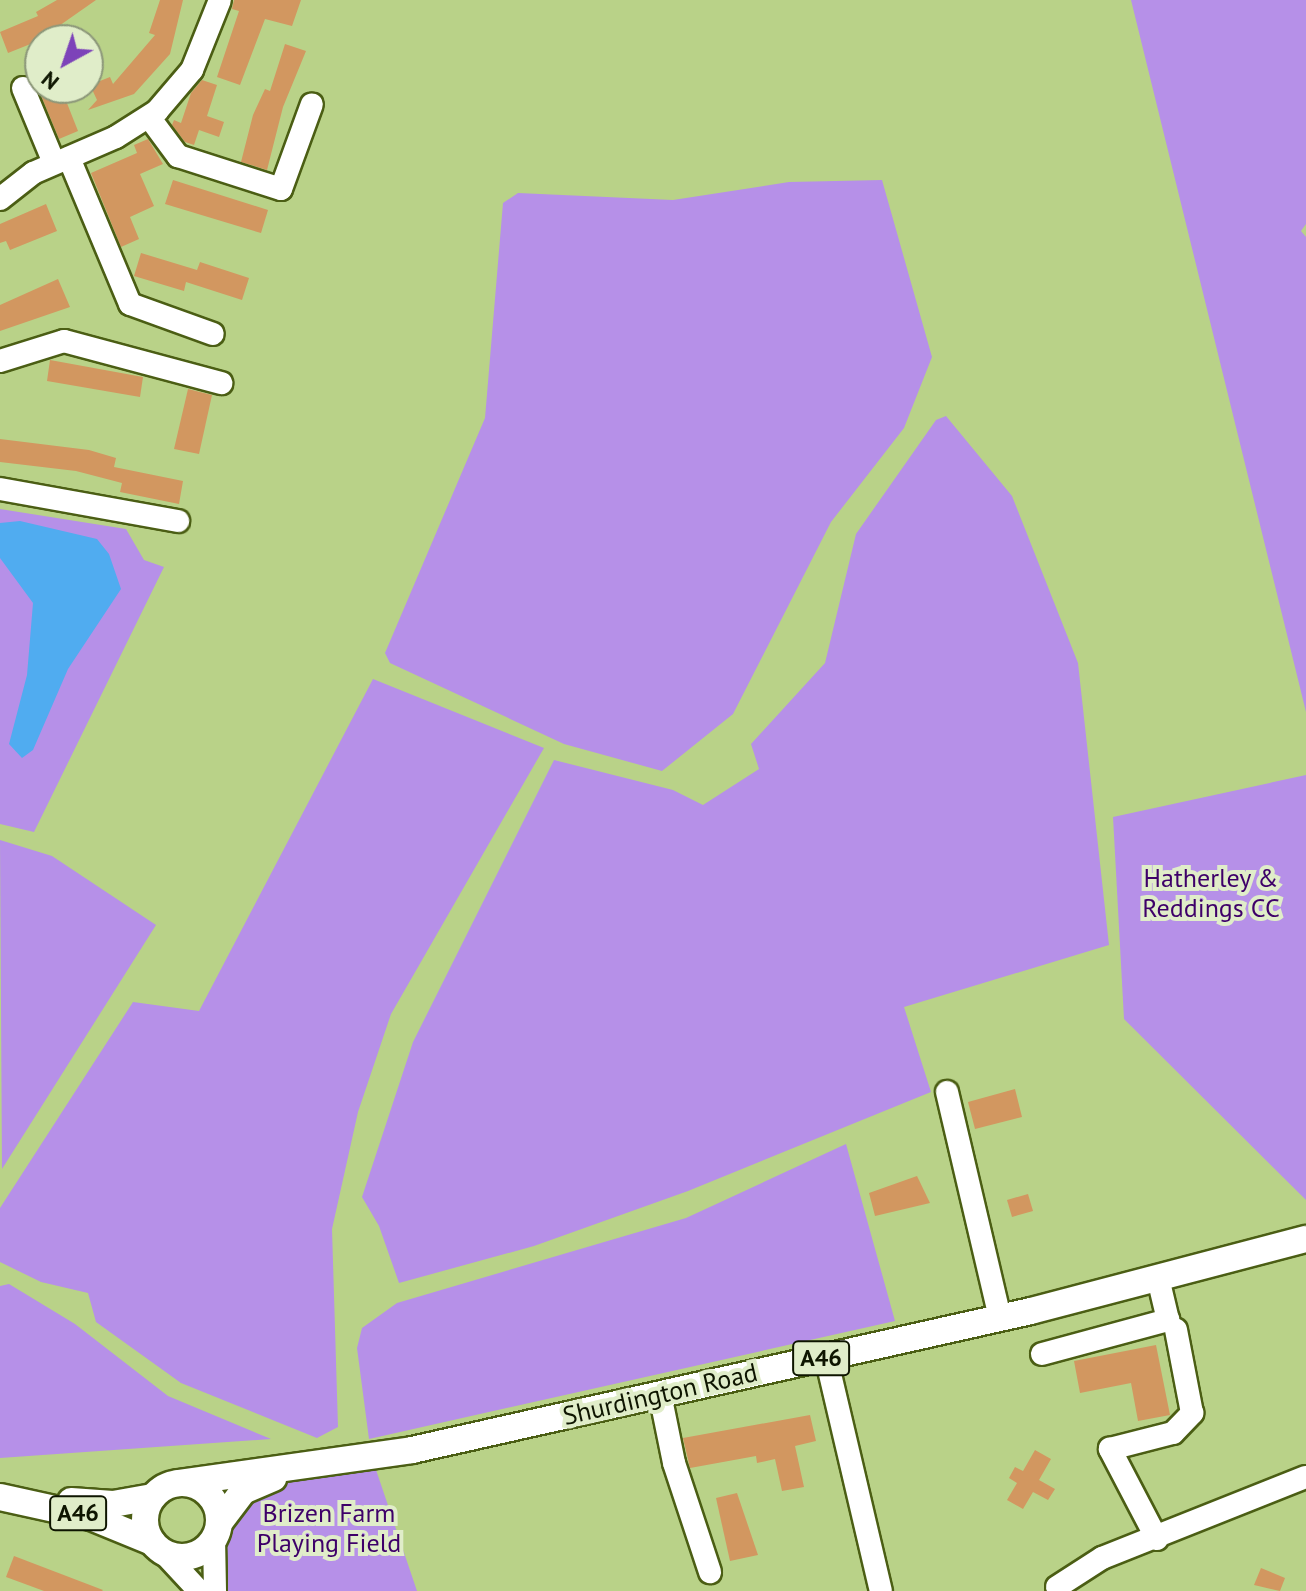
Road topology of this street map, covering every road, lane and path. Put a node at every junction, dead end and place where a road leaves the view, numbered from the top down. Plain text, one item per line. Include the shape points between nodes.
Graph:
1 (220, 0) edge
2 (23, 88) dead end
3 (312, 104) dead end
4 (149, 117) junction
5 (61, 160) junction
6 (0, 199) edge
7 (213, 334) dead end
8 (0, 361) edge
9 (221, 383) dead end
10 (0, 489) edge
11 (178, 521) dead end
12 (947, 1092) dead end
13 (1306, 1239) edge
14 (1158, 1278) junction
15 (1000, 1318) junction
16 (1176, 1330) dead end
17 (1042, 1354) dead end
18 (826, 1357) junction
19 (660, 1394) junction
20 (291, 1471) junction
21 (1306, 1477) edge
22 (178, 1483) junction
23 (0, 1496) edge
24 (152, 1497) junction
25 (216, 1530) junction
26 (1157, 1539) junction
27 (157, 1546) junction
28 (710, 1572) dead end
29 (1057, 1587) dead end
30 (199, 1591) edge
31 (215, 1591) edge
32 (881, 1591) edge

1 - 4 street via 192,70
2 - 5 street
3 - 4 street via 281,189 178,156
4 - 5 street
5 - 6 street via 18,181
5 - 7 street via 130,304
8 - 9 street via 64,341
10 - 11 street
12 - 15 street
13 - 14 main road, Shurdington Road / A46
14 - 15 main road, Shurdington Road / A46
14 - 17 street via 1168,1320
15 - 18 main road, Shurdington Road / A46
16 - 26 street via 1192,1413 1173,1433 1110,1449
18 - 19 main road, Shurdington Road / A46
18 - 32 street
19 - 20 main road, Shurdington Road / A46
19 - 28 street via 674,1463
20 - 22 main road, Shurdington Road / A46
20 - 25 main road, Shurdington Road / A46 via 243,1491
21 - 26 street
22 - 24 main road
22 - 25 main road via 206,1491 216,1505
23 - 24 main road, A46 via 113,1504
23 - 27 main road, A46 via 91,1517
24 - 27 main road via 144,1516
25 - 27 main road via 195,1554
25 - 31 street
26 - 29 street via 1102,1558
27 - 30 street

